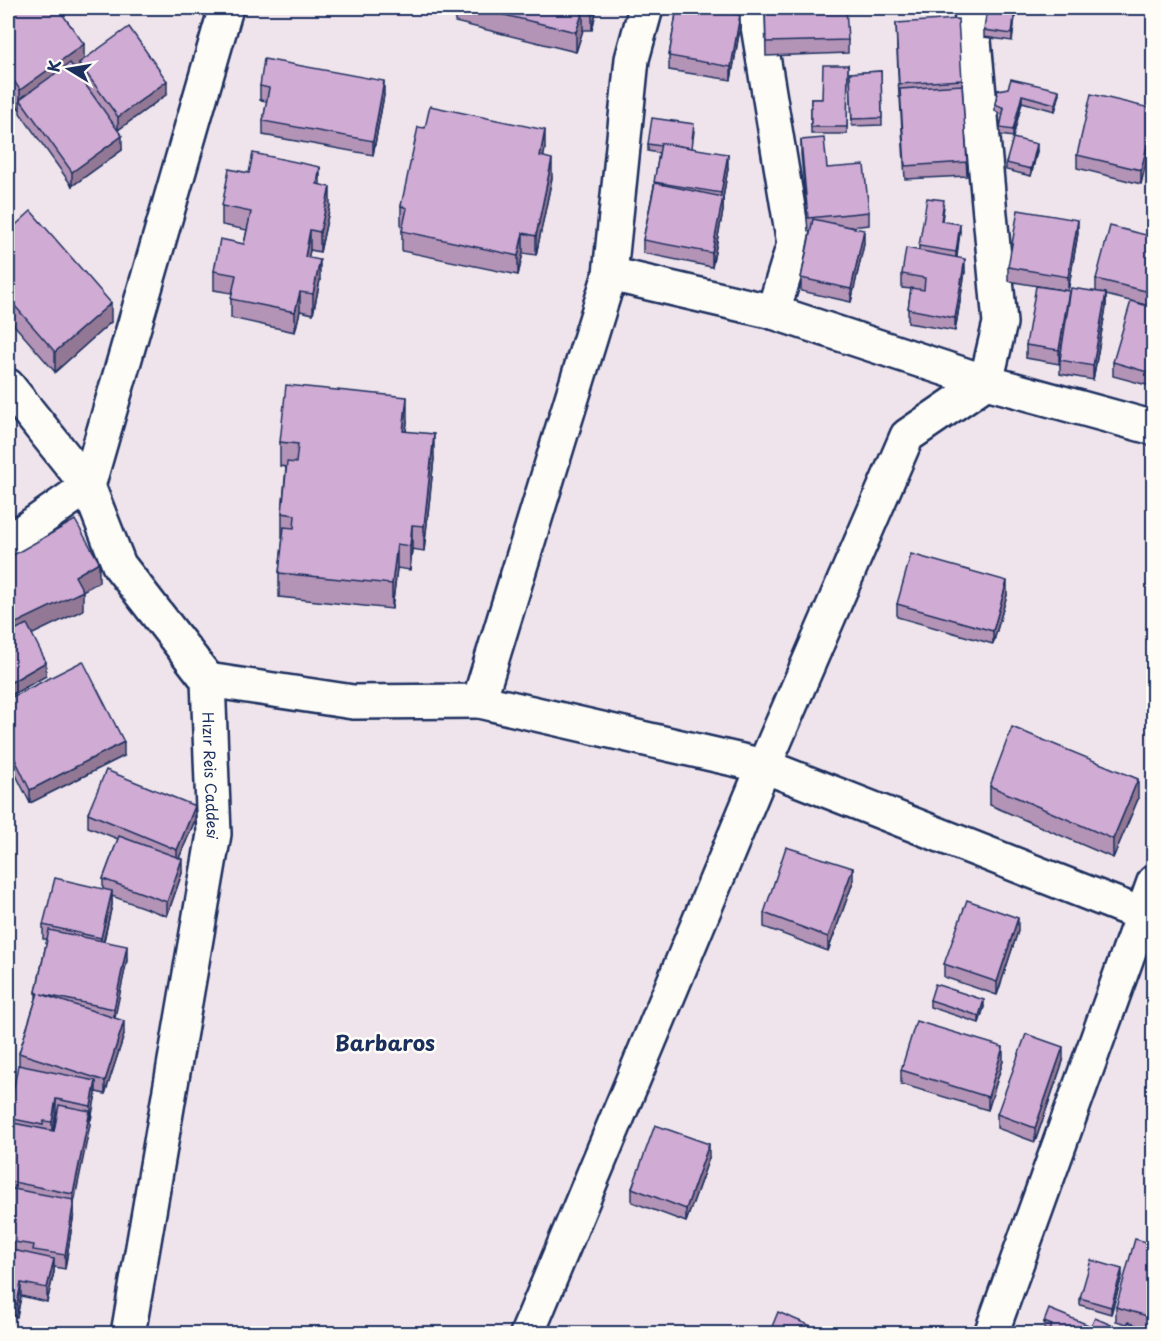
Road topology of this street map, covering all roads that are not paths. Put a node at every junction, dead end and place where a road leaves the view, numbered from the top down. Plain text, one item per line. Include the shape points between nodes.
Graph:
1 (646, 8) edge
2 (755, 8) edge
3 (971, 8) edge
4 (215, 15) edge
5 (610, 274) junction
6 (772, 312) junction
7 (986, 382) junction
8 (8, 386) edge
9 (1154, 428) edge
10 (88, 486) junction
11 (8, 542) edge
12 (208, 680) junction
13 (479, 701) junction
14 (764, 766) junction
15 (1154, 882) edge
16 (1148, 917) edge
17 (128, 1334) edge
18 (527, 1334) edge
19 (990, 1334) edge

1 - 5 street via 632,59
2 - 6 street via 794,243
3 - 7 street via 1000,322
4 - 10 street
5 - 6 street
5 - 13 street
6 - 7 street
7 - 9 street
7 - 14 street via 907,436
8 - 10 street
10 - 11 street
10 - 12 street via 119,565
12 - 13 street via 353,702
12 - 17 street, Hızır Reis Caddesi via 214,834
13 - 14 street
14 - 16 street
14 - 18 street
15 - 16 street
16 - 19 street

